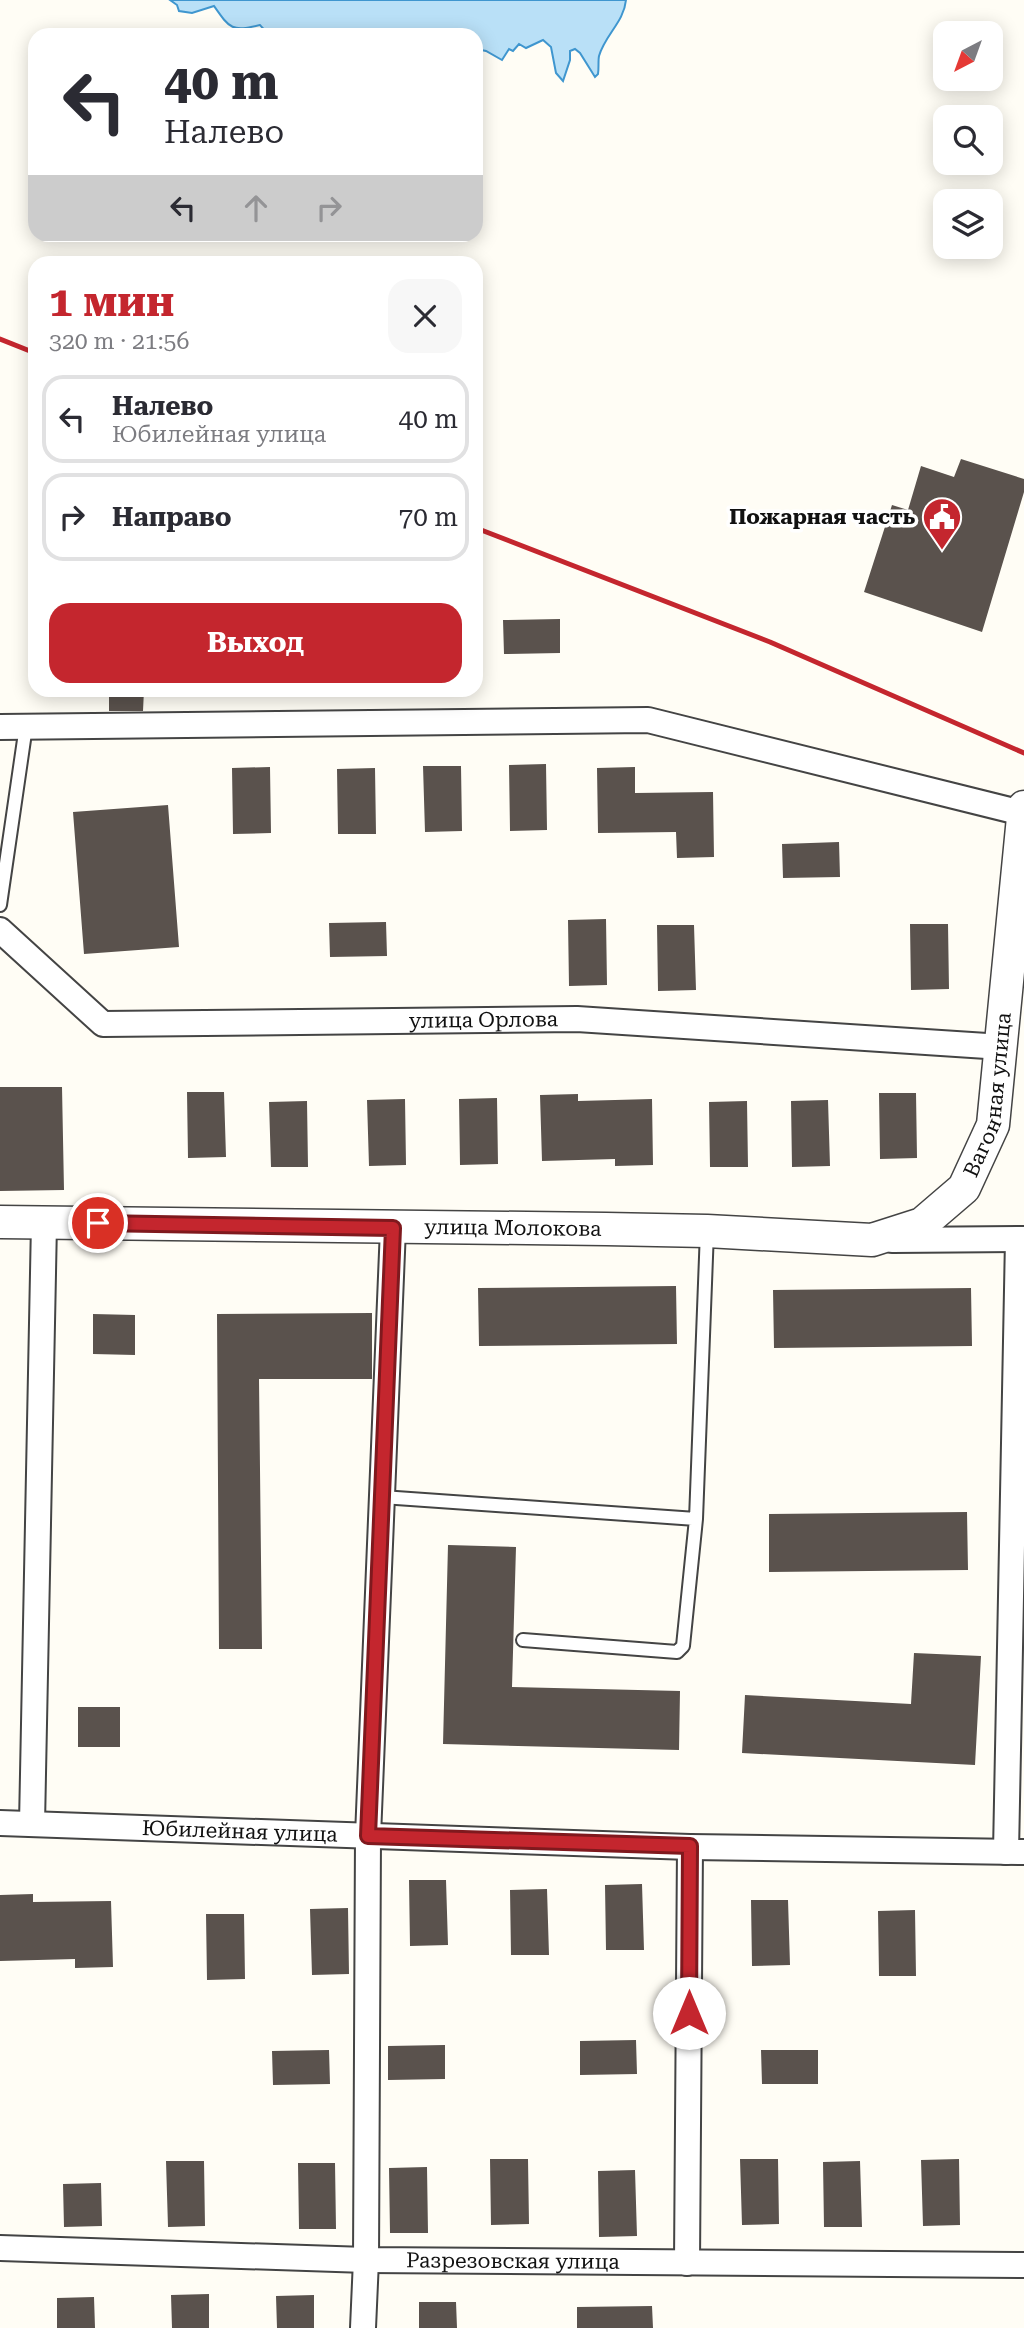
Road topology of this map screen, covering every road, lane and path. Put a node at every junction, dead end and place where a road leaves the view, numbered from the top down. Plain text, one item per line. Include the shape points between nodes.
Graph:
1 (26, 726) junction
2 (0, 727) edge
3 (1023, 810) edge
4 (0, 905) edge
5 (0, 930) edge
6 (1002, 1047) junction
7 (0, 1222) edge
8 (44, 1223) junction
9 (393, 1228) junction
10 (707, 1231) junction
11 (1021, 1239) edge
12 (872, 1240) junction
13 (382, 1497) junction
14 (696, 1519) junction
15 (523, 1640) dead end
16 (0, 1823) edge
17 (32, 1824) junction
18 (368, 1836) junction
19 (690, 1846) junction
20 (1015, 1852) edge
21 (0, 2248) edge
22 (366, 2260) junction
23 (687, 2263) junction
24 (1024, 2265) edge
25 (363, 2328) edge

1 - 2 street
1 - 3 street via 648,720
1 - 4 lane
3 - 6 street, Вагонная улица
5 - 6 street, улица Орлова via 103,1024 577,1019
6 - 12 street, Вагонная улица via 993,1125 964,1188 922,1224
7 - 8 street, улица Молокова
8 - 9 street, улица Молокова
8 - 17 street
9 - 10 street, улица Молокова
9 - 13 street
10 - 12 street, улица Молокова
10 - 14 lane
11 - 12 street, улица Молокова
11 - 20 street
13 - 14 lane
13 - 18 street
14 - 15 lane via 685,1638 677,1652
16 - 17 street, Юбилейная улица
17 - 18 street, Юбилейная улица
18 - 19 street, Юбилейная улица
18 - 22 street
19 - 20 street, Юбилейная улица
19 - 23 street
21 - 22 street, Разрезовская улица
22 - 23 street, Разрезовская улица
22 - 25 street
23 - 24 street, Разрезовская улица

